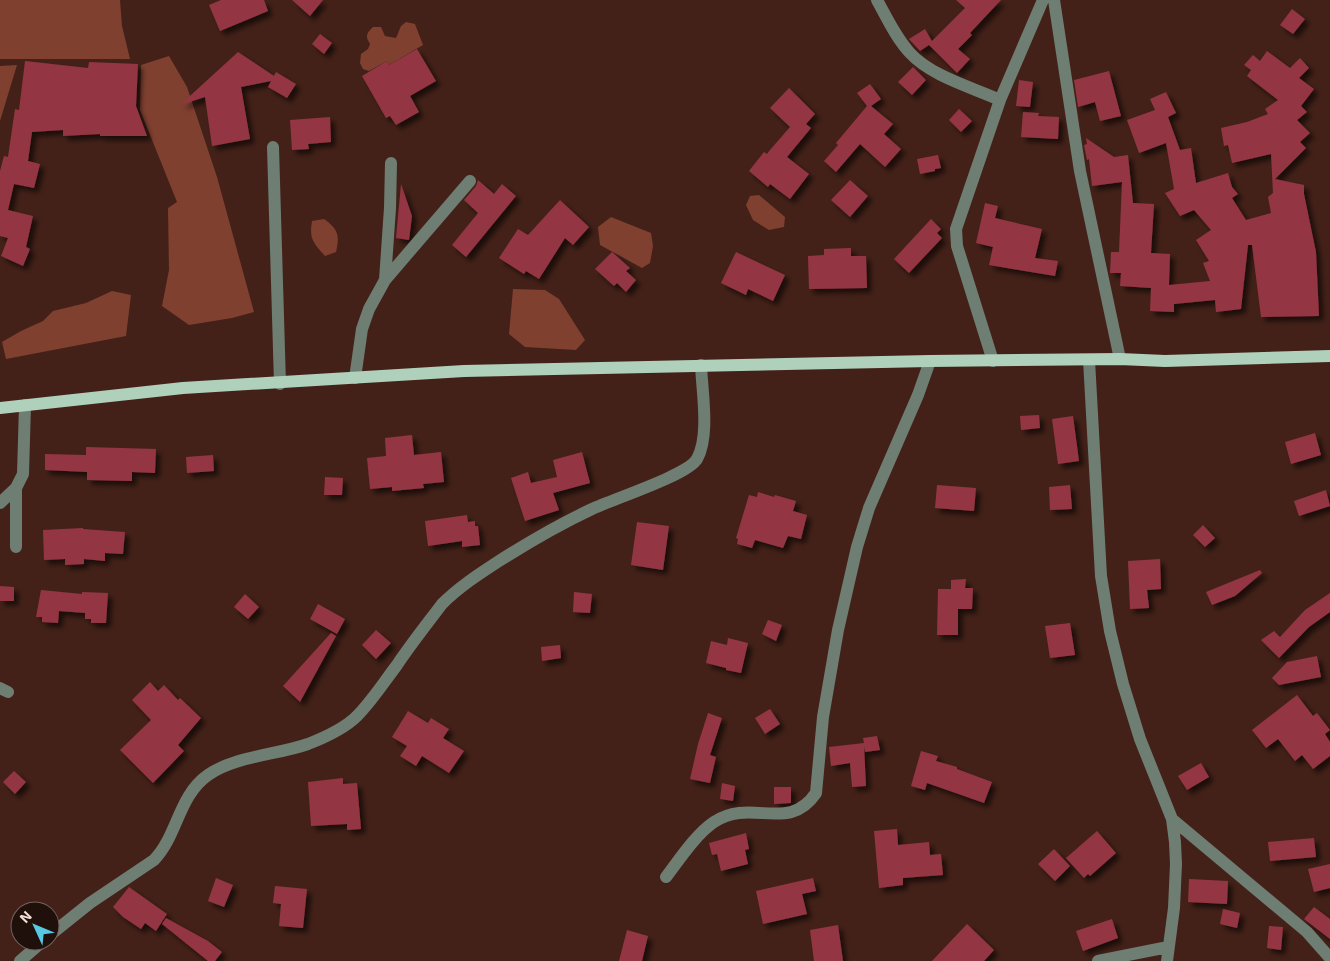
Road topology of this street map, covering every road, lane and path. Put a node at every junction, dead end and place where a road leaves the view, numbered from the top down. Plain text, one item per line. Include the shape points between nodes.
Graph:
1 (877, 0) edge
2 (1042, 0) edge
3 (1054, 0) edge
4 (1000, 100) junction
5 (273, 146) dead end
6 (391, 163) dead end
7 (470, 181) dead end
8 (385, 280) junction
9 (1330, 356) edge
10 (1120, 359) junction
11 (1089, 360) junction
12 (930, 361) junction
13 (993, 361) junction
14 (701, 365) junction
15 (355, 378) junction
16 (280, 384) junction
17 (25, 405) junction
18 (0, 408) edge
19 (16, 488) junction
20 (0, 503) edge
21 (16, 547) dead end
22 (1172, 819) junction
23 (666, 877) dead end
24 (60, 927) edge
25 (1168, 947) junction
26 (32, 951) edge
27 (1330, 958) edge
28 (20, 961) edge
29 (1098, 961) edge
30 (1167, 961) edge

1 - 4 street via 894,31 920,62
2 - 4 street
3 - 10 street via 1080,172
4 - 13 street via 955,235
5 - 16 street
6 - 8 street
7 - 8 street
8 - 15 street via 362,328
9 - 10 main road via 1165,361
10 - 11 main road
11 - 13 main road
11 - 22 street via 1101,576 1110,631 1140,739
12 - 13 main road
12 - 14 main road
12 - 23 street via 869,508 857,547 823,717 816,794 800,810 789,814 733,813 714,822 687,849
14 - 15 main road via 464,371
14 - 24 street via 704,426 700,452 691,466 550,530 452,593 357,716 324,738 237,762 208,775 192,789 161,853
15 - 16 main road
16 - 17 main road via 183,388
17 - 18 main road
17 - 19 street via 24,469
19 - 20 street
19 - 21 street
22 - 25 street via 1176,864
22 - 27 street via 1307,932
25 - 29 street
25 - 30 street
26 - 28 street

